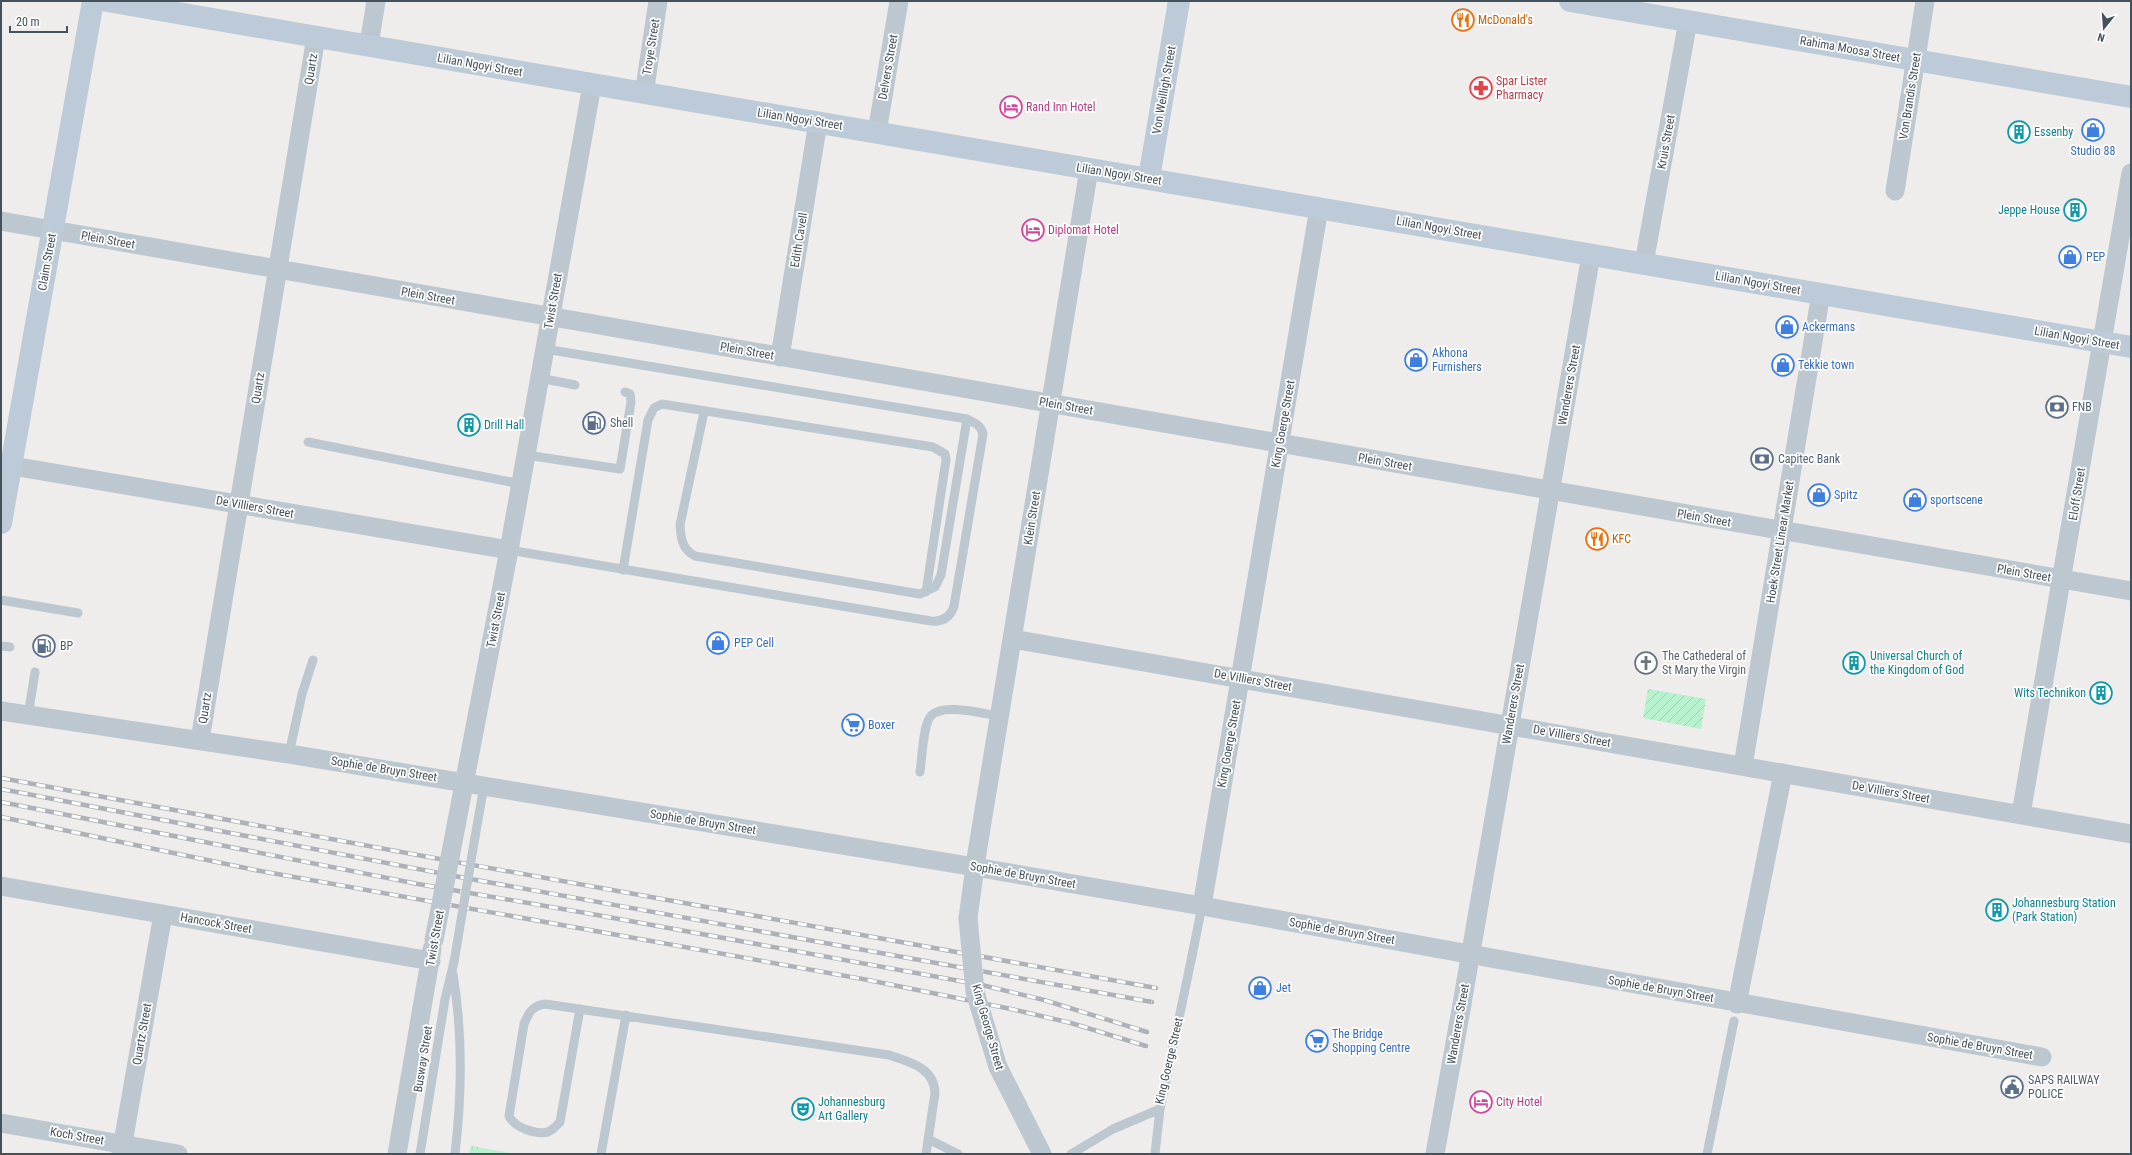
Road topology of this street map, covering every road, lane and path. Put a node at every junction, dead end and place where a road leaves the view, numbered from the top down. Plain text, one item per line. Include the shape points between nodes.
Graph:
1 (93, 1) edge
2 (108, 1) edge
3 (376, 1) edge
4 (658, 1) edge
5 (899, 1) edge
6 (1179, 1) edge
7 (1570, 1) edge
8 (1925, 1) edge
9 (1688, 21) junction
10 (316, 37) junction
11 (369, 45) junction
12 (1915, 60) junction
13 (592, 85) junction
14 (644, 94) junction
15 (2131, 97) edge
16 (818, 122) junction
17 (877, 132) junction
18 (1089, 169) junction
19 (2131, 173) edge
20 (1149, 178) junction
21 (1895, 191) dead end
22 (1319, 208) junction
23 (1, 221) edge
24 (53, 230) junction
25 (1592, 254) junction
26 (1644, 263) junction
27 (278, 269) junction
28 (1821, 293) junction
29 (550, 318) junction
30 (2102, 342) junction
31 (2131, 347) edge
32 (545, 349) junction
33 (780, 357) junction
34 (540, 378) junction
35 (575, 385) dead end
36 (625, 392) dead end
37 (1052, 404) junction
38 (704, 412) junction
39 (967, 419) junction
40 (308, 442) dead end
41 (1280, 444) junction
42 (526, 455) junction
43 (6, 465) edge
44 (521, 484) junction
45 (1551, 491) junction
46 (239, 504) junction
47 (1, 523) edge
48 (1782, 531) junction
49 (509, 550) junction
50 (623, 570) junction
51 (2062, 580) junction
52 (2131, 591) edge
53 (926, 592) junction
54 (1, 600) edge
55 (78, 613) dead end
56 (1012, 639) junction
57 (313, 660) dead end
58 (35, 672) dead end
59 (1240, 678) junction
60 (1, 711) edge
61 (28, 716) junction
62 (999, 716) junction
63 (1509, 725) junction
64 (200, 740) junction
65 (289, 754) junction
66 (1743, 766) junction
67 (920, 772) dead end
68 (1783, 773) junction
69 (465, 782) junction
70 (484, 786) junction
71 (2021, 814) junction
72 (2131, 834) edge
73 (975, 867) junction
74 (1, 886) edge
75 (1202, 906) junction
76 (163, 914) junction
77 (1471, 954) junction
78 (430, 961) junction
79 (453, 966) junction
80 (580, 1009) junction
81 (1735, 1012) junction
82 (626, 1015) junction
83 (2042, 1057) dead end
84 (1160, 1106) junction
85 (1, 1123) edge
86 (928, 1138) junction
87 (122, 1149) edge
88 (178, 1154) edge
89 (397, 1154) edge
90 (420, 1154) edge
91 (455, 1154) edge
92 (601, 1154) edge
93 (926, 1154) edge
94 (958, 1154) edge
95 (1042, 1154) edge
96 (1071, 1154) edge
97 (1155, 1154) edge
98 (1435, 1154) edge
99 (1707, 1154) edge

1 - 24 street, Claim Street
2 - 10 street, Lilian Ngoyi Street
3 - 11 street
4 - 14 street, Troye Street
5 - 17 street, Delvers Street
6 - 20 street, Von Weilligh Street
7 - 9 street, Rahima Moosa Street
8 - 12 street, Von Brandis Street
9 - 12 street, Rahima Moosa Street
9 - 26 street, Kruis Street
10 - 11 street, Lilian Ngoyi Street
10 - 27 street, Quartz
11 - 13 street, Lilian Ngoyi Street
12 - 15 street, Rahima Moosa Street
12 - 21 street, Von Brandis Street
13 - 14 street, Lilian Ngoyi Street
13 - 29 street, Twist Street
14 - 16 street, Lilian Ngoyi Street
16 - 17 street, Lilian Ngoyi Street
16 - 33 street, Edith Cavell
17 - 18 street, Lilian Ngoyi Street
18 - 20 street, Lilian Ngoyi Street
18 - 37 street, Klein Street
19 - 30 street, Eloff Street
20 - 22 street, Lilian Ngoyi Street
22 - 25 street, Lilian Ngoyi Street
22 - 41 street, King Goerge Street
23 - 24 street, Plein Street
24 - 27 street, Plein Street
24 - 43 street, Claim Street
25 - 26 street, Lilian Ngoyi Street
25 - 45 street, Wanderers Street
26 - 28 street, Lilian Ngoyi Street
27 - 29 street, Plein Street
27 - 46 street, Quartz
28 - 30 street, Lilian Ngoyi Street
28 - 48 street, Hoek Street Linear Market
29 - 32 street, Twist Street
29 - 33 street, Plein Street
30 - 31 street, Lilian Ngoyi Street
30 - 51 street, Eloff Street
32 - 34 street, Twist Street
32 - 39 lane
33 - 37 street, Plein Street
34 - 35 lane
34 - 42 street, Twist Street
36 - 42 lane via 630,394 631,402 620,469
37 - 41 street, Plein Street
37 - 56 street, Klein Street
38 - 50 lane via 662,404 654,408 650,414
38 - 53 lane via 886,438 941,450 946,460
38 - 53 lane via 680,525 683,546 688,552 695,556 920,594
39 - 50 lane via 980,426 983,434 954,606 949,616 939,622
39 - 53 lane via 941,575 935,587
40 - 44 lane
41 - 45 street, Plein Street
41 - 59 street, King Goerge Street
42 - 44 street, Twist Street
43 - 46 street, De Villiers Street
43 - 47 street, Claim Street
44 - 49 street, Twist Street
45 - 48 street, Plein Street
45 - 63 street, Wanderers Street
46 - 49 street, De Villiers Street
46 - 64 street, Quartz
48 - 51 street, Plein Street
48 - 66 street, Hoek Street Linear Market
49 - 50 lane
49 - 69 street, Twist Street
51 - 52 street, Plein Street
51 - 71 street, Eloff Street
54 - 55 lane
56 - 59 street, De Villiers Street
56 - 62 street, Klein Street
57 - 65 lane via 302,694
58 - 61 lane
59 - 63 street, De Villiers Street
59 - 75 street, King Goerge Street
60 - 61 street, Sophie de Bruyn Street
61 - 64 street, Sophie de Bruyn Street
62 - 67 lane via 955,709 941,709 931,715 927,724
62 - 73 street, Klein Street
63 - 66 street, De Villiers Street
63 - 77 street, Wanderers Street
64 - 65 street, Sophie de Bruyn Street
65 - 69 street, Sophie de Bruyn Street
66 - 68 street, De Villiers Street
68 - 71 street, De Villiers Street
68 - 81 street
69 - 70 street, Sophie de Bruyn Street
69 - 78 street, Twist Street, bridge
70 - 73 street, Sophie de Bruyn Street
70 - 79 lane, Busway Street, bridge
71 - 72 street, De Villiers Street
73 - 75 street, Sophie de Bruyn Street
73 - 95 street, King George Street, bridge via 968,918 975,992 998,1068
74 - 76 street, Hancock Street
75 - 77 street, Sophie de Bruyn Street
75 - 84 lane, King Goerge Street, bridge
76 - 78 street, Hancock Street
76 - 87 street, Quartz Street
77 - 81 street, Sophie de Bruyn Street
77 - 98 street, Wanderers Street, bridge
78 - 89 street, Twist Street
79 - 90 lane, Busway Street via 445,999
79 - 91 lane, Busway Street via 460,1049 461,1103
80 - 80 lane via 545,1004 529,1011 524,1024 509,1116 519,1127 546,1132 553,1130 560,1122
80 - 82 lane
81 - 83 street, Sophie de Bruyn Street
81 - 99 lane, bridge
82 - 86 lane via 889,1055 914,1064 928,1073 935,1083 936,1093
82 - 92 lane
84 - 96 lane, King Goerge Street via 1113,1128
84 - 97 lane
85 - 87 street, Koch Street
86 - 93 lane
86 - 94 lane
87 - 88 street, Koch Street

